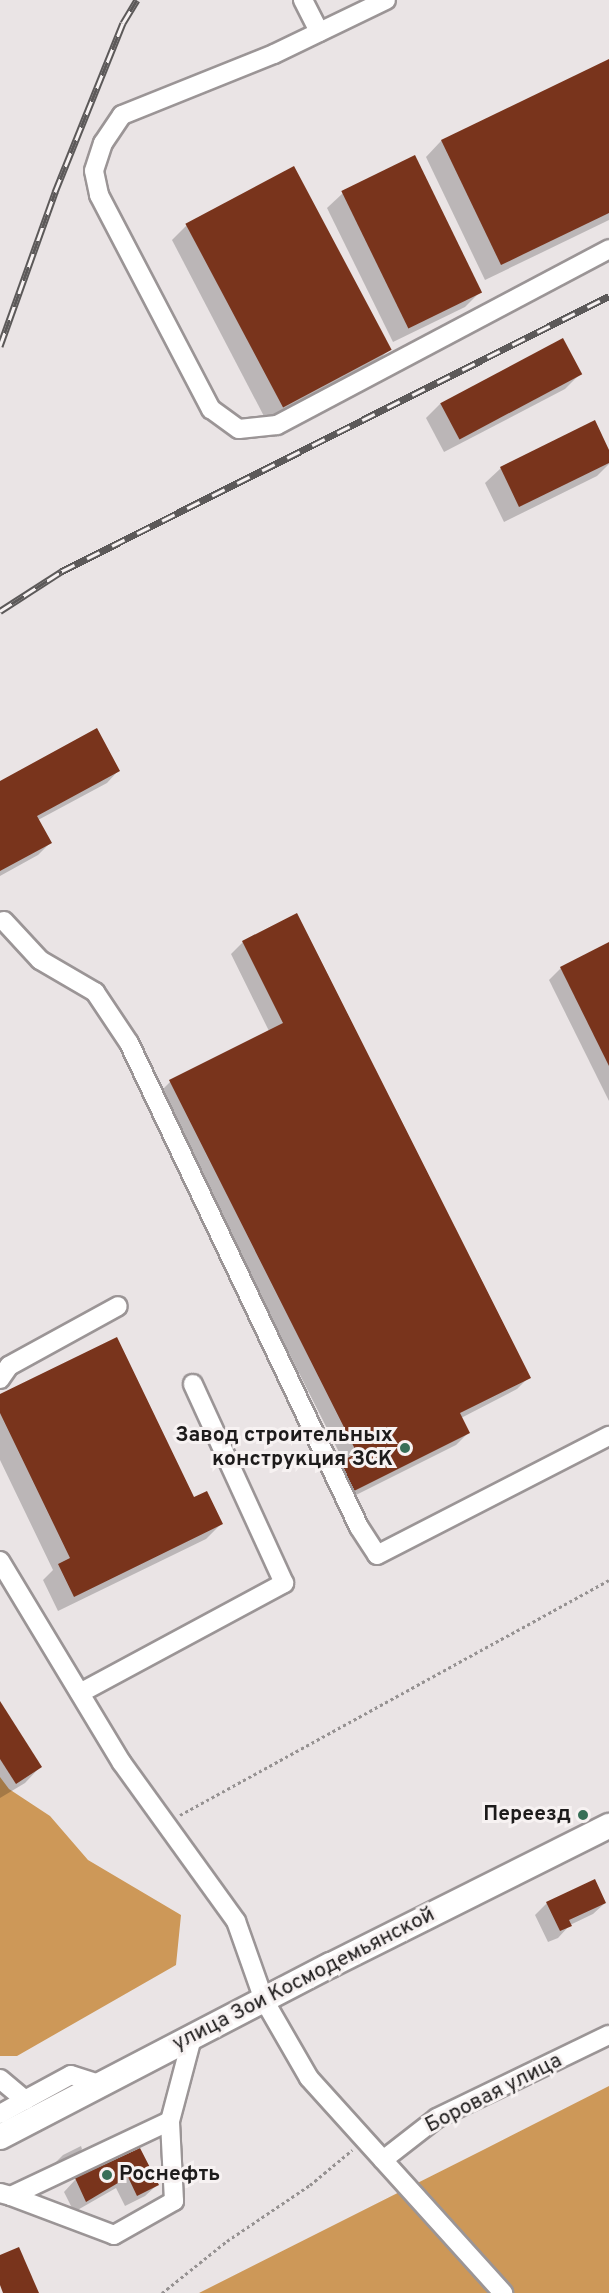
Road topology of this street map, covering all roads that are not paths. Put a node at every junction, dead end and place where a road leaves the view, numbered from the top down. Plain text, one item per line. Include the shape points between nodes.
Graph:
1 (303, 0) edge
2 (386, 0) edge
3 (319, 32) junction
4 (609, 249) edge
5 (4, 921) dead end
6 (118, 1306) dead end
7 (0, 1379) edge
8 (193, 1384) dead end
9 (609, 1436) edge
10 (0, 1561) edge
11 (80, 1693) junction
12 (609, 1826) edge
13 (264, 2000) junction
14 (609, 2035) edge
15 (192, 2038) junction
16 (0, 2079) edge
17 (101, 2085) junction
18 (13, 2097) edge
19 (0, 2114) edge
20 (170, 2121) junction
21 (0, 2137) edge
22 (383, 2160) junction
23 (6, 2194) edge
24 (503, 2293) edge

1 - 3 street
2 - 3 street
3 - 4 street via 122,116 103,143 94,171 99,195 211,409 239,429 277,425
5 - 9 street via 40,960 95,992 129,1042 359,1527 377,1555
6 - 7 street via 9,1366
8 - 11 street via 284,1583
10 - 11 street
11 - 13 street via 122,1763 236,1921
12 - 13 main road, улица Зои Космодемьянской
13 - 15 main road, улица Зои Космодемьянской
13 - 22 street via 309,2078
14 - 22 street, Боровая улица via 437,2118
15 - 17 main road, улица Зои Космодемьянской
15 - 20 street
16 - 18 street
17 - 18 street via 71,2075
17 - 21 main road, улица Зои Космодемьянской
18 - 19 street
20 - 23 street
20 - 23 street via 174,2201 114,2235
22 - 24 street

